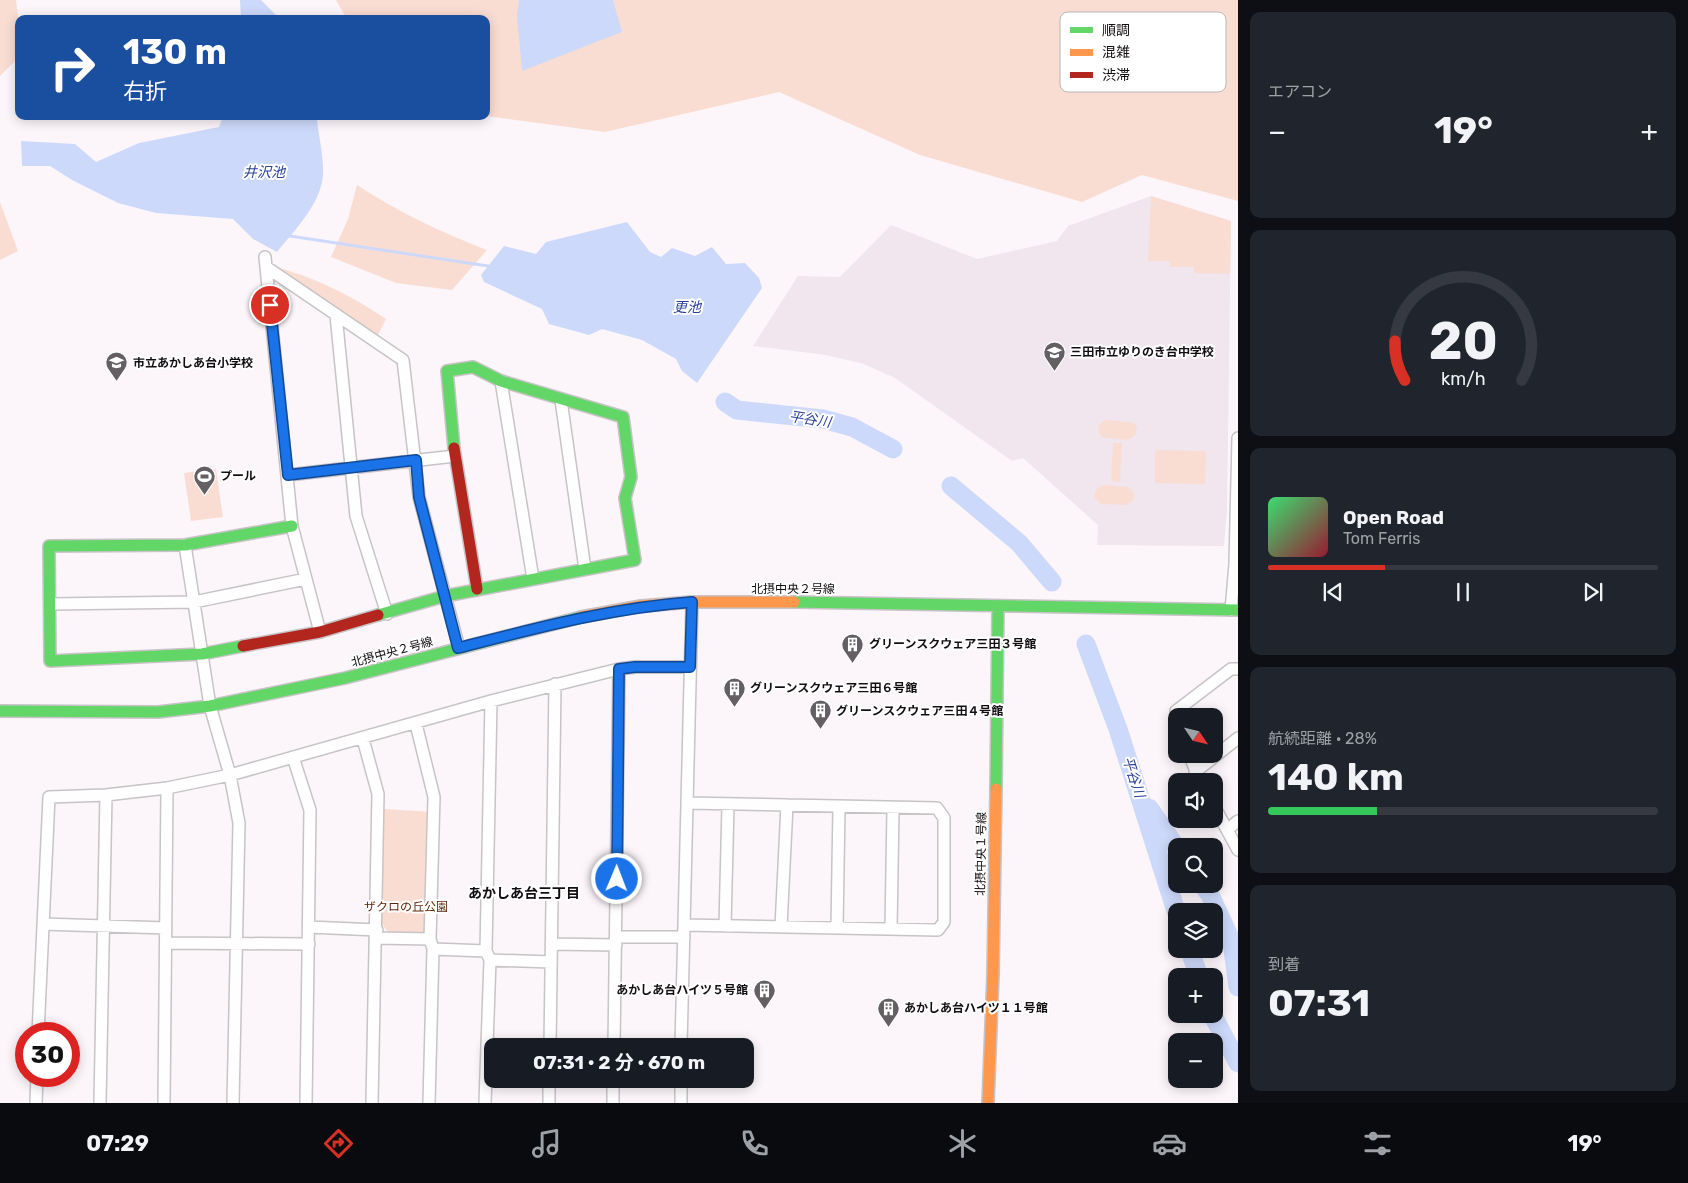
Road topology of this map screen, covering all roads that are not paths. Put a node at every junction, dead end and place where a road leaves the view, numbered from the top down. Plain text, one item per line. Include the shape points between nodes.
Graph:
1 (336, 315) junction
2 (501, 381) junction
3 (561, 400) junction
4 (1238, 438) edge
5 (455, 456) junction
6 (1238, 458) edge
7 (416, 460) junction
8 (351, 468) junction
9 (288, 475) junction
10 (292, 526) junction
11 (185, 546) junction
12 (1236, 564) edge
13 (585, 569) junction
14 (534, 579) junction
15 (306, 580) junction
16 (477, 589) junction
17 (445, 596) junction
18 (194, 602) junction
19 (692, 602) junction
20 (51, 604) junction
21 (998, 606) junction
22 (1234, 610) edge
23 (387, 614) junction
24 (320, 632) junction
25 (458, 648) junction
26 (202, 654) junction
27 (690, 667) junction
28 (619, 669) junction
29 (1238, 669) edge
30 (555, 684) junction
31 (491, 702) junction
32 (210, 706) junction
33 (1180, 708) edge
34 (0, 711) edge
35 (416, 724) junction
36 (363, 738) junction
37 (1238, 738) edge
38 (293, 757) junction
39 (1202, 773) edge
40 (230, 775) junction
41 (167, 788) junction
42 (106, 795) junction
43 (688, 803) junction
44 (728, 805) junction
45 (787, 806) junction
46 (839, 807) junction
47 (892, 808) junction
48 (1238, 821) edge
49 (1223, 823) edge
50 (1227, 830) junction
51 (1238, 850) edge
52 (43, 924) junction
53 (102, 925) junction
54 (684, 925) junction
55 (725, 926) junction
56 (309, 927) junction
57 (781, 927) junction
58 (166, 928) junction
59 (837, 928) junction
60 (891, 929) junction
61 (377, 934) junction
62 (684, 937) junction
63 (617, 941) junction
64 (166, 943) junction
65 (237, 943) junction
66 (309, 944) junction
67 (432, 944) junction
68 (551, 944) junction
69 (488, 956) junction
70 (551, 962) junction
71 (39, 1022) edge
72 (550, 1038) edge
73 (614, 1038) edge
74 (681, 1038) edge
75 (37, 1087) edge
76 (549, 1088) edge
77 (613, 1088) edge
78 (681, 1088) edge
79 (36, 1103) edge
80 (100, 1103) edge
81 (164, 1103) edge
82 (233, 1103) edge
83 (306, 1103) edge
84 (372, 1103) edge
85 (429, 1103) edge
86 (484, 1103) edge
87 (549, 1103) edge
88 (613, 1103) edge
89 (681, 1103) edge
90 (988, 1103) edge

1 - 7 street via 403,360
1 - 8 street
1 - 9 street via 266,262
2 - 3 street
2 - 5 street via 473,367 447,371
2 - 14 street
3 - 13 street
3 - 13 street via 623,417 630,477 625,498 635,560
4 - 6 street
5 - 7 street
5 - 16 street
6 - 12 street
7 - 8 street
7 - 17 street via 419,497
8 - 9 street
8 - 23 street via 356,516
9 - 10 street
10 - 11 street
10 - 15 street
11 - 18 street
11 - 20 street via 49,546
12 - 22 street
13 - 14 street
14 - 16 street
15 - 18 street
15 - 24 street
16 - 17 street
17 - 23 street
17 - 25 street
18 - 20 street
18 - 26 street
19 - 21 street, 北摂中央２号線
19 - 25 street, 北摂中央２号線 via 641,606 579,617
19 - 27 street
20 - 26 street via 50,661
21 - 22 street, 北摂中央２号線
21 - 90 street, 北摂中央１号線
23 - 24 street
24 - 26 street
25 - 32 street, 北摂中央２号線 via 345,678
26 - 32 street
27 - 28 street
27 - 43 street
28 - 30 street
28 - 63 street
29 - 33 street via 1231,669
30 - 31 street
30 - 68 street
31 - 35 street
31 - 69 street
32 - 34 street, 北摂中央２号線 via 158,712
32 - 40 street
35 - 36 street
35 - 67 street via 434,797
36 - 38 street
36 - 61 street via 378,794
37 - 39 street
38 - 40 street
38 - 56 street via 310,810
40 - 41 street
40 - 65 street via 239,823
41 - 42 street
41 - 58 street
42 - 52 street via 49,797
42 - 53 street
43 - 44 street
43 - 54 street
44 - 45 street
44 - 55 street
45 - 46 street
45 - 57 street
46 - 47 street
46 - 59 street
47 - 60 street
47 - 60 street via 937,808 944,818 944,922 938,930
48 - 50 street
49 - 50 street
50 - 51 street
52 - 53 street
52 - 71 street
53 - 58 street
53 - 80 street
54 - 55 street
54 - 62 street
55 - 57 street
56 - 61 street
56 - 66 street
57 - 59 street
58 - 64 street
59 - 60 street
61 - 67 street
61 - 84 street
62 - 63 street
62 - 74 street
63 - 68 street
63 - 73 street
64 - 65 street
64 - 81 street
65 - 66 street
65 - 82 street
66 - 83 street
67 - 69 street
67 - 85 street
68 - 70 street
69 - 70 street
69 - 86 street
70 - 72 street
75 - 79 street
76 - 87 street
77 - 88 street
78 - 89 street

